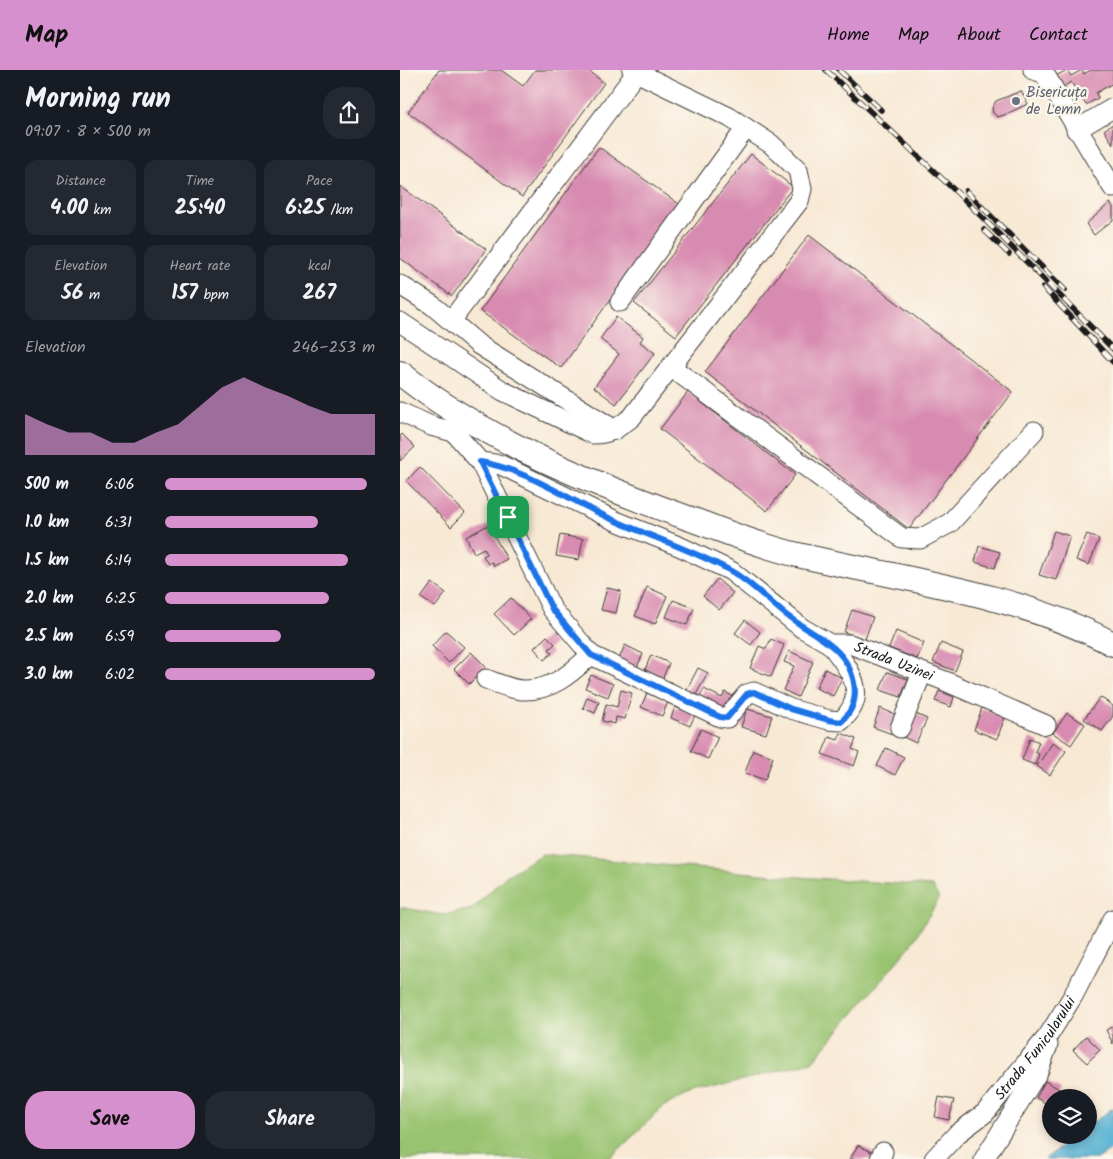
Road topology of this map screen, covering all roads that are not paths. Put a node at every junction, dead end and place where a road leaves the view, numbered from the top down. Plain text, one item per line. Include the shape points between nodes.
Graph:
1 (1042, 71) edge
2 (634, 72) edge
3 (1113, 108) edge
4 (746, 128) junction
5 (1076, 130) junction
6 (1111, 182) edge
7 (400, 285) edge
8 (620, 302) dead end
9 (451, 321) junction
10 (400, 322) edge
11 (671, 367) junction
12 (400, 372) edge
13 (400, 412) edge
14 (459, 424) junction
15 (615, 430) junction
16 (1034, 431) dead end
17 (480, 462) junction
18 (830, 644) junction
19 (1113, 644) edge
20 (591, 655) junction
21 (922, 673) junction
22 (486, 679) dead end
23 (1046, 725) dead end
24 (900, 728) dead end
25 (1113, 920) edge
26 (1048, 1036) junction
27 (934, 1159) edge
28 (984, 1159) edge

1 - 5 street
2 - 4 street via 693,98
2 - 9 street
3 - 5 street
4 - 8 street
4 - 11 street via 771,144 798,170 802,189 799,201
5 - 6 street
7 - 9 street
9 - 15 street via 478,345
10 - 15 street via 503,391 593,434
11 - 15 street via 632,417
11 - 16 street via 902,538 920,539 950,523
12 - 14 main road
13 - 14 street via 432,426
14 - 17 street
14 - 19 main road via 586,478 747,540 798,555 896,574 967,593 1054,618
17 - 18 street, Strada Uzinei via 502,465 616,521 731,571 802,628
17 - 20 street via 552,609
18 - 20 street via 853,678 856,695 851,712 841,722 791,709 754,692 747,694 727,718 720,717
18 - 21 street, Strada Uzinei via 850,644
20 - 22 street via 554,684 523,690
21 - 23 street, Strada Uzinei
21 - 24 street
25 - 26 street, Strada Funicularului
26 - 27 street, Strada Funicularului via 985,1113 957,1134
26 - 28 street via 1048,1050 1038,1072

